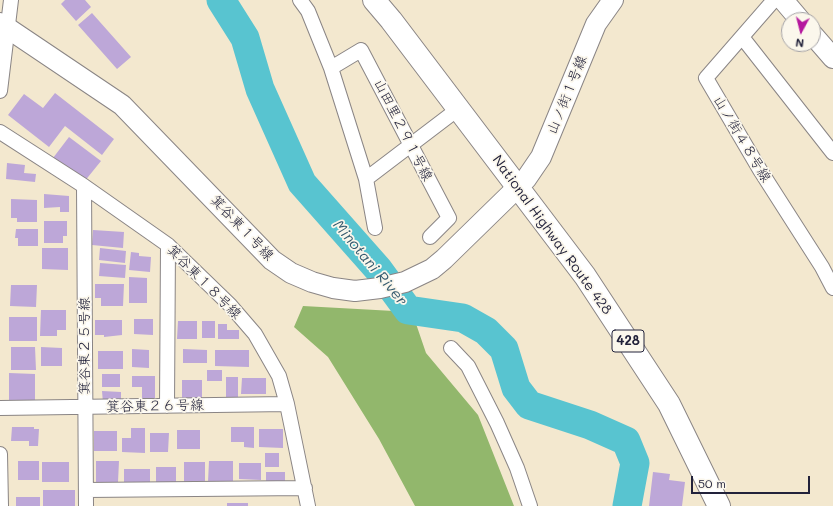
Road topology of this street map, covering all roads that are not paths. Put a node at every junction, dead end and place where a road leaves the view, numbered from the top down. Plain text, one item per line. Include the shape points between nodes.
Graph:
1 (10, 0) edge
2 (300, 0) edge
3 (374, 0) edge
4 (613, 0) edge
5 (774, 0) edge
6 (783, 0) edge
7 (793, 12) edge
8 (4, 25) edge
9 (742, 36) junction
10 (821, 44) edge
11 (833, 58) edge
12 (331, 68) junction
13 (0, 91) edge
14 (458, 109) junction
15 (0, 132) edge
16 (410, 145) junction
17 (833, 153) edge
18 (366, 178) junction
19 (84, 186) junction
20 (517, 187) junction
21 (375, 228) dead end
22 (430, 237) dead end
23 (168, 245) junction
24 (833, 288) edge
25 (450, 348) dead end
26 (287, 404) junction
27 (167, 406) junction
28 (86, 407) junction
29 (0, 408) edge
30 (0, 454) edge
31 (305, 488) junction
32 (86, 490) junction
33 (1, 506) edge
34 (86, 506) edge
35 (308, 506) edge
36 (530, 506) edge
37 (719, 506) edge

1 - 8 street
2 - 12 street via 308,11
3 - 14 highway, National Highway Route 428 / 428
4 - 20 street, 山ノ街１号線 via 596,24 541,157 534,169
5 - 9 street, 山ノ街４８号線
6 - 7 street
8 - 13 street
8 - 20 street, 箕谷東１号線 via 122,105 272,260 312,282 355,291 380,288 418,276 444,259
9 - 17 street
9 - 24 street, 山ノ街４８号線 via 706,78
10 - 11 street
12 - 16 street, 山田里２９１号線 via 361,50
12 - 18 street
14 - 16 street
14 - 20 highway, National Highway Route 428 / 428
15 - 19 street, 箕谷東１８号線
16 - 18 street
16 - 22 street, 山田里２９１号線 via 449,218
18 - 21 street
19 - 23 street, 箕谷東１８号線
19 - 28 street, 箕谷東２５号線
20 - 37 highway, National Highway Route 428 / 428 via 584,276 669,404
23 - 26 street, 箕谷東１８号線 via 230,305 255,334 279,376
23 - 27 street
25 - 36 street via 468,366 497,423
26 - 27 street, 箕谷東２６号線
26 - 31 street, 箕谷東１８号線
27 - 28 street, 箕谷東２６号線
28 - 29 street, 箕谷東２６号線
28 - 32 street, 箕谷東２５号線
30 - 33 street
31 - 32 street
31 - 35 street, 箕谷東１８号線
32 - 34 street, 箕谷東２５号線

